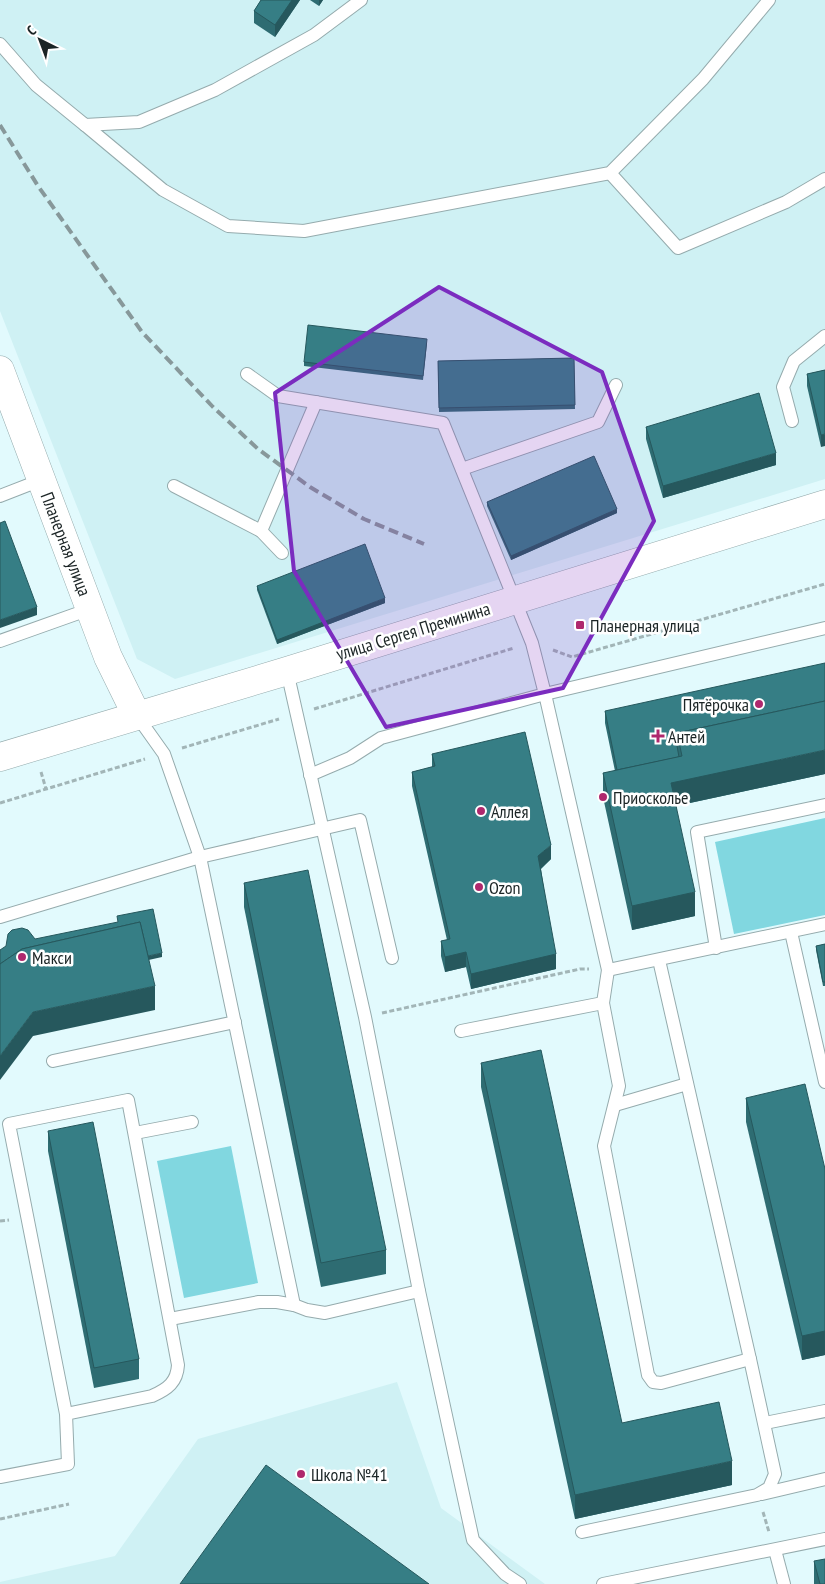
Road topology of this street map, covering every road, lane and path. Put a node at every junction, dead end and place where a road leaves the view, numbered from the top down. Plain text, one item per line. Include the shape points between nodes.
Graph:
1 (361, 0) edge
2 (769, 0) edge
3 (0, 44) edge
4 (85, 125) junction
5 (610, 173) junction
6 (825, 178) edge
7 (825, 336) edge
8 (0, 370) edge
9 (247, 374) dead end
10 (616, 385) dead end
11 (316, 402) junction
12 (792, 421) dead end
13 (462, 469) junction
14 (42, 480) junction
15 (174, 486) dead end
16 (0, 496) edge
17 (825, 504) edge
18 (261, 531) junction
19 (282, 554) dead end
20 (825, 584) edge
21 (514, 599) junction
22 (90, 609) junction
23 (825, 628) edge
24 (0, 641) edge
25 (532, 643) junction
26 (286, 671) junction
27 (545, 694) junction
28 (297, 714) junction
29 (136, 716) junction
30 (164, 754) junction
31 (0, 758) edge
32 (310, 775) junction
33 (0, 803) edge
34 (825, 805) edge
35 (322, 828) junction
36 (200, 858) junction
37 (0, 917) edge
38 (825, 924) edge
39 (791, 932) junction
40 (716, 948) junction
41 (392, 958) dead end
42 (659, 960) junction
43 (608, 970) junction
44 (603, 1002) junction
45 (364, 1017) junction
46 (235, 1022) junction
47 (461, 1031) dead end
48 (53, 1062) dead end
49 (825, 1082) edge
50 (688, 1084) junction
51 (615, 1105) junction
52 (192, 1122) dead end
53 (135, 1133) junction
54 (419, 1291) junction
55 (294, 1305) junction
56 (170, 1319) junction
57 (750, 1360) junction
58 (825, 1411) edge
59 (66, 1414) junction
60 (765, 1423) junction
61 (0, 1477) edge
62 (825, 1479) edge
63 (757, 1495) junction
64 (69, 1504) dead end
65 (0, 1519) edge
66 (582, 1532) edge
67 (825, 1539) edge
68 (775, 1550) junction
69 (520, 1584) edge
70 (604, 1584) edge
71 (784, 1584) edge

1 - 4 lane via 314,35 216,90 139,122
2 - 5 lane via 703,78
3 - 4 lane via 36,85
4 - 5 lane via 164,190 228,226 304,231
5 - 6 lane via 678,248 786,202
7 - 12 lane via 794,361 783,387
8 - 14 street, Планерная улица
9 - 11 lane via 278,396
10 - 13 lane via 598,422
11 - 13 lane via 443,423
11 - 18 lane
13 - 21 lane
14 - 16 lane
14 - 22 street, Планерная улица
15 - 18 lane
17 - 21 street, улица Сергея Преминина
18 - 19 lane
20 - 25 path via 572,657
21 - 25 lane
21 - 26 street, улица Сергея Преминина
22 - 24 lane
22 - 29 street, Планерная улица
23 - 27 lane
25 - 27 lane
25 - 28 path
26 - 28 lane
26 - 29 street, улица Сергея Преминина
27 - 32 lane via 382,738 350,758
27 - 43 lane
28 - 30 path
28 - 32 lane
29 - 30 lane
29 - 31 street, улица Сергея Преминина
30 - 33 path
30 - 36 lane
32 - 35 lane
34 - 40 lane via 698,832
35 - 36 lane
35 - 41 lane via 360,820
35 - 45 lane
36 - 37 lane
36 - 46 lane
38 - 39 lane
39 - 40 lane
39 - 49 lane
40 - 42 lane
42 - 43 lane
42 - 50 lane
43 - 44 lane
43 - 45 path via 580,969
44 - 47 lane
44 - 51 lane via 619,1086
45 - 54 lane
46 - 48 lane
46 - 55 lane
50 - 51 lane
50 - 57 lane
51 - 57 lane via 604,1146 648,1375 653,1382 661,1383
52 - 53 lane
53 - 56 lane
53 - 59 lane via 128,1100 9,1124
54 - 55 lane via 326,1313
54 - 69 lane via 472,1540 505,1574
55 - 56 lane via 259,1302
56 - 59 lane via 178,1364 172,1385 152,1396
57 - 60 lane
58 - 60 lane
59 - 61 lane via 68,1464
60 - 63 lane via 775,1474 769,1488
62 - 63 lane
63 - 66 lane
63 - 68 path
64 - 65 path
67 - 68 lane
68 - 70 lane
68 - 71 lane

